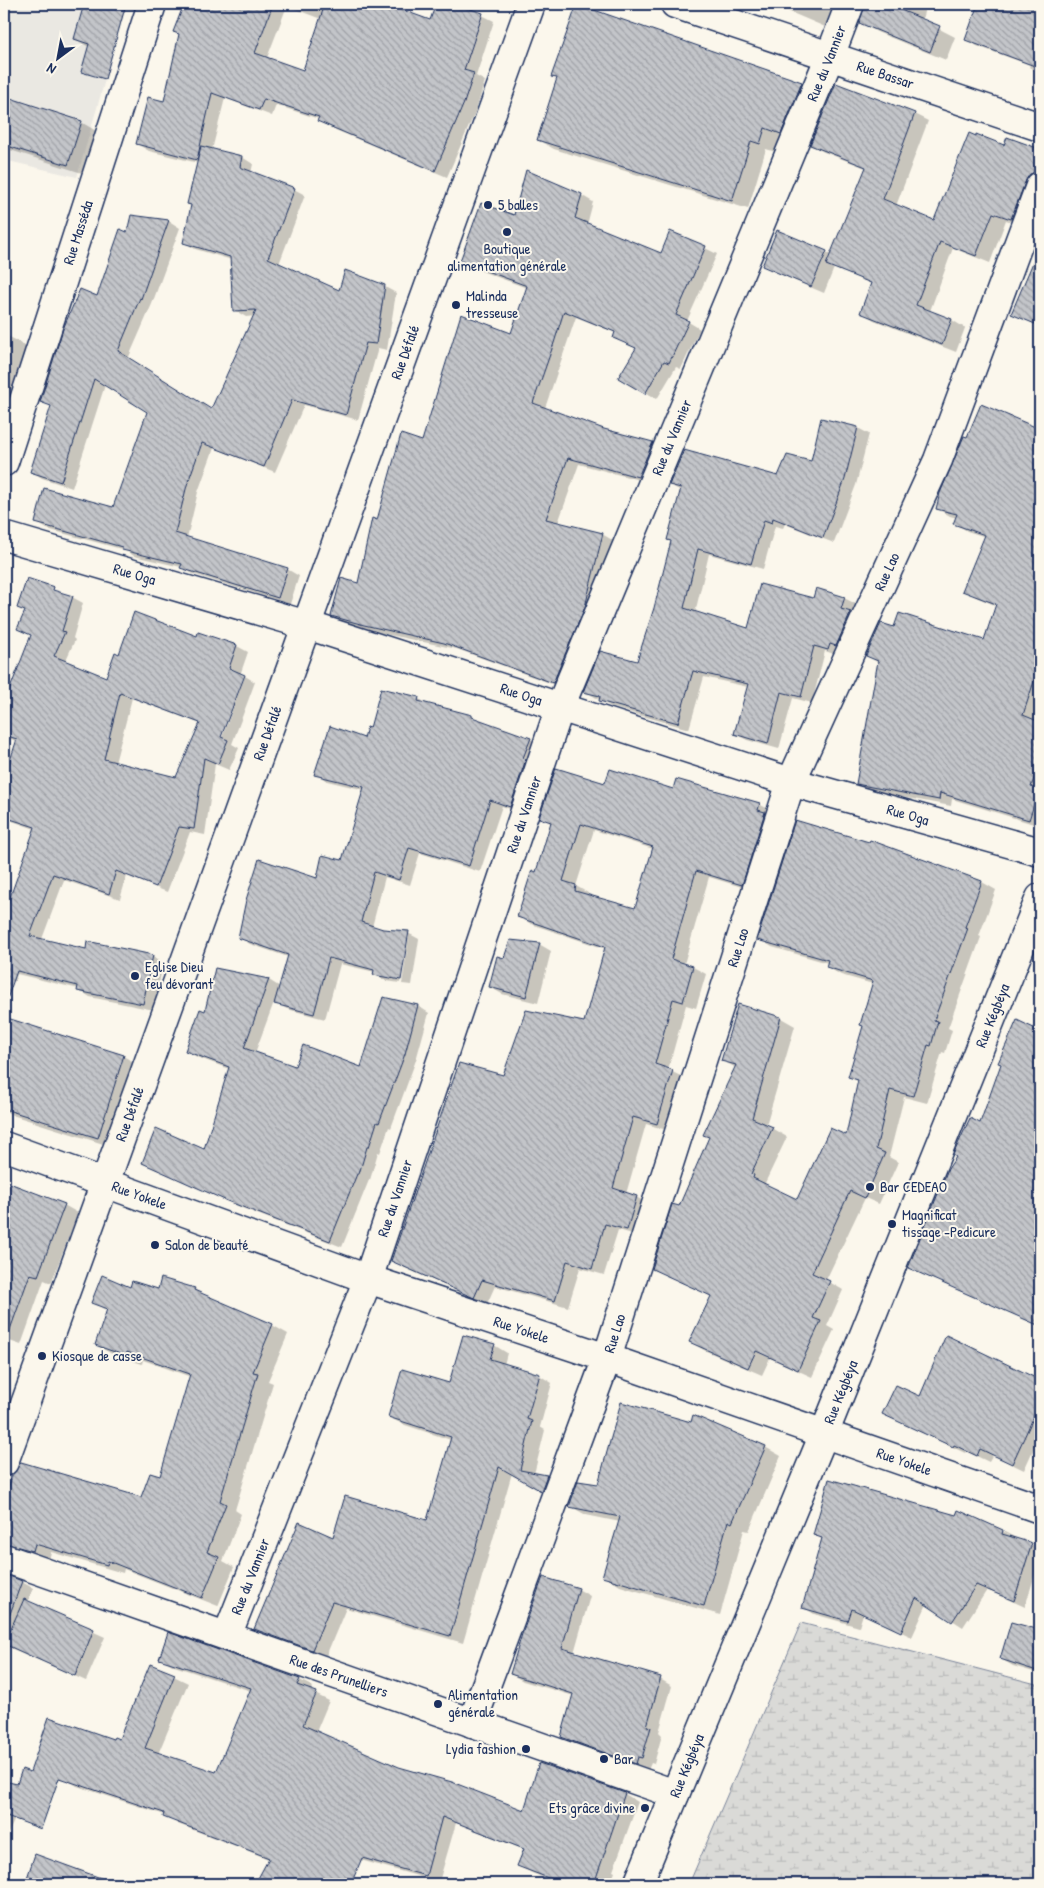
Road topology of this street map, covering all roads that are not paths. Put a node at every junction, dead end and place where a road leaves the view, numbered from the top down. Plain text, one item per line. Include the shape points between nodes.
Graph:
1 (152, 4) edge
2 (531, 4) edge
3 (675, 4) edge
4 (850, 4) edge
5 (830, 56) junction
6 (1040, 127) edge
7 (1040, 186) edge
8 (4, 462) edge
9 (4, 536) edge
10 (307, 625) junction
11 (560, 707) junction
12 (791, 782) junction
13 (1040, 852) edge
14 (1040, 898) edge
15 (4, 1146) edge
16 (105, 1182) junction
17 (368, 1280) junction
18 (607, 1358) junction
19 (824, 1434) junction
20 (4, 1462) edge
21 (1040, 1508) edge
22 (4, 1558) edge
23 (227, 1636) junction
24 (472, 1723) junction
25 (675, 1794) junction
26 (638, 1884) edge

1 - 8 street, Rue Masséda
2 - 10 street, Rue Défalé
3 - 5 street, Rue Bassar
4 - 5 street, Rue du Vannier
5 - 6 street, Rue Bassar
5 - 11 street, Rue du Vannier
7 - 12 street, Rue Lao via 938,460
9 - 10 street, Rue Oga
10 - 11 street, Rue Oga
10 - 16 street, Rue Défalé
11 - 12 street, Rue Oga
11 - 17 street, Rue du Vannier
12 - 13 street, Rue Oga
12 - 18 street, Rue Lao
14 - 19 street, Rue Kégbéya
15 - 16 street, Rue Yokele
16 - 17 street, Rue Yokele
16 - 20 street, Rue Défalé
17 - 18 street, Rue Yokele
17 - 23 street, Rue du Vannier
18 - 19 street, Rue Yokele
18 - 24 street, Rue Lao
19 - 21 street, Rue Yokele
19 - 25 street, Rue Kégbéya
22 - 23 street, Rue des Prunelliers
23 - 24 street, Rue des Prunelliers
24 - 25 street, Rue des Prunelliers
25 - 26 street, Rue Kégbéya

